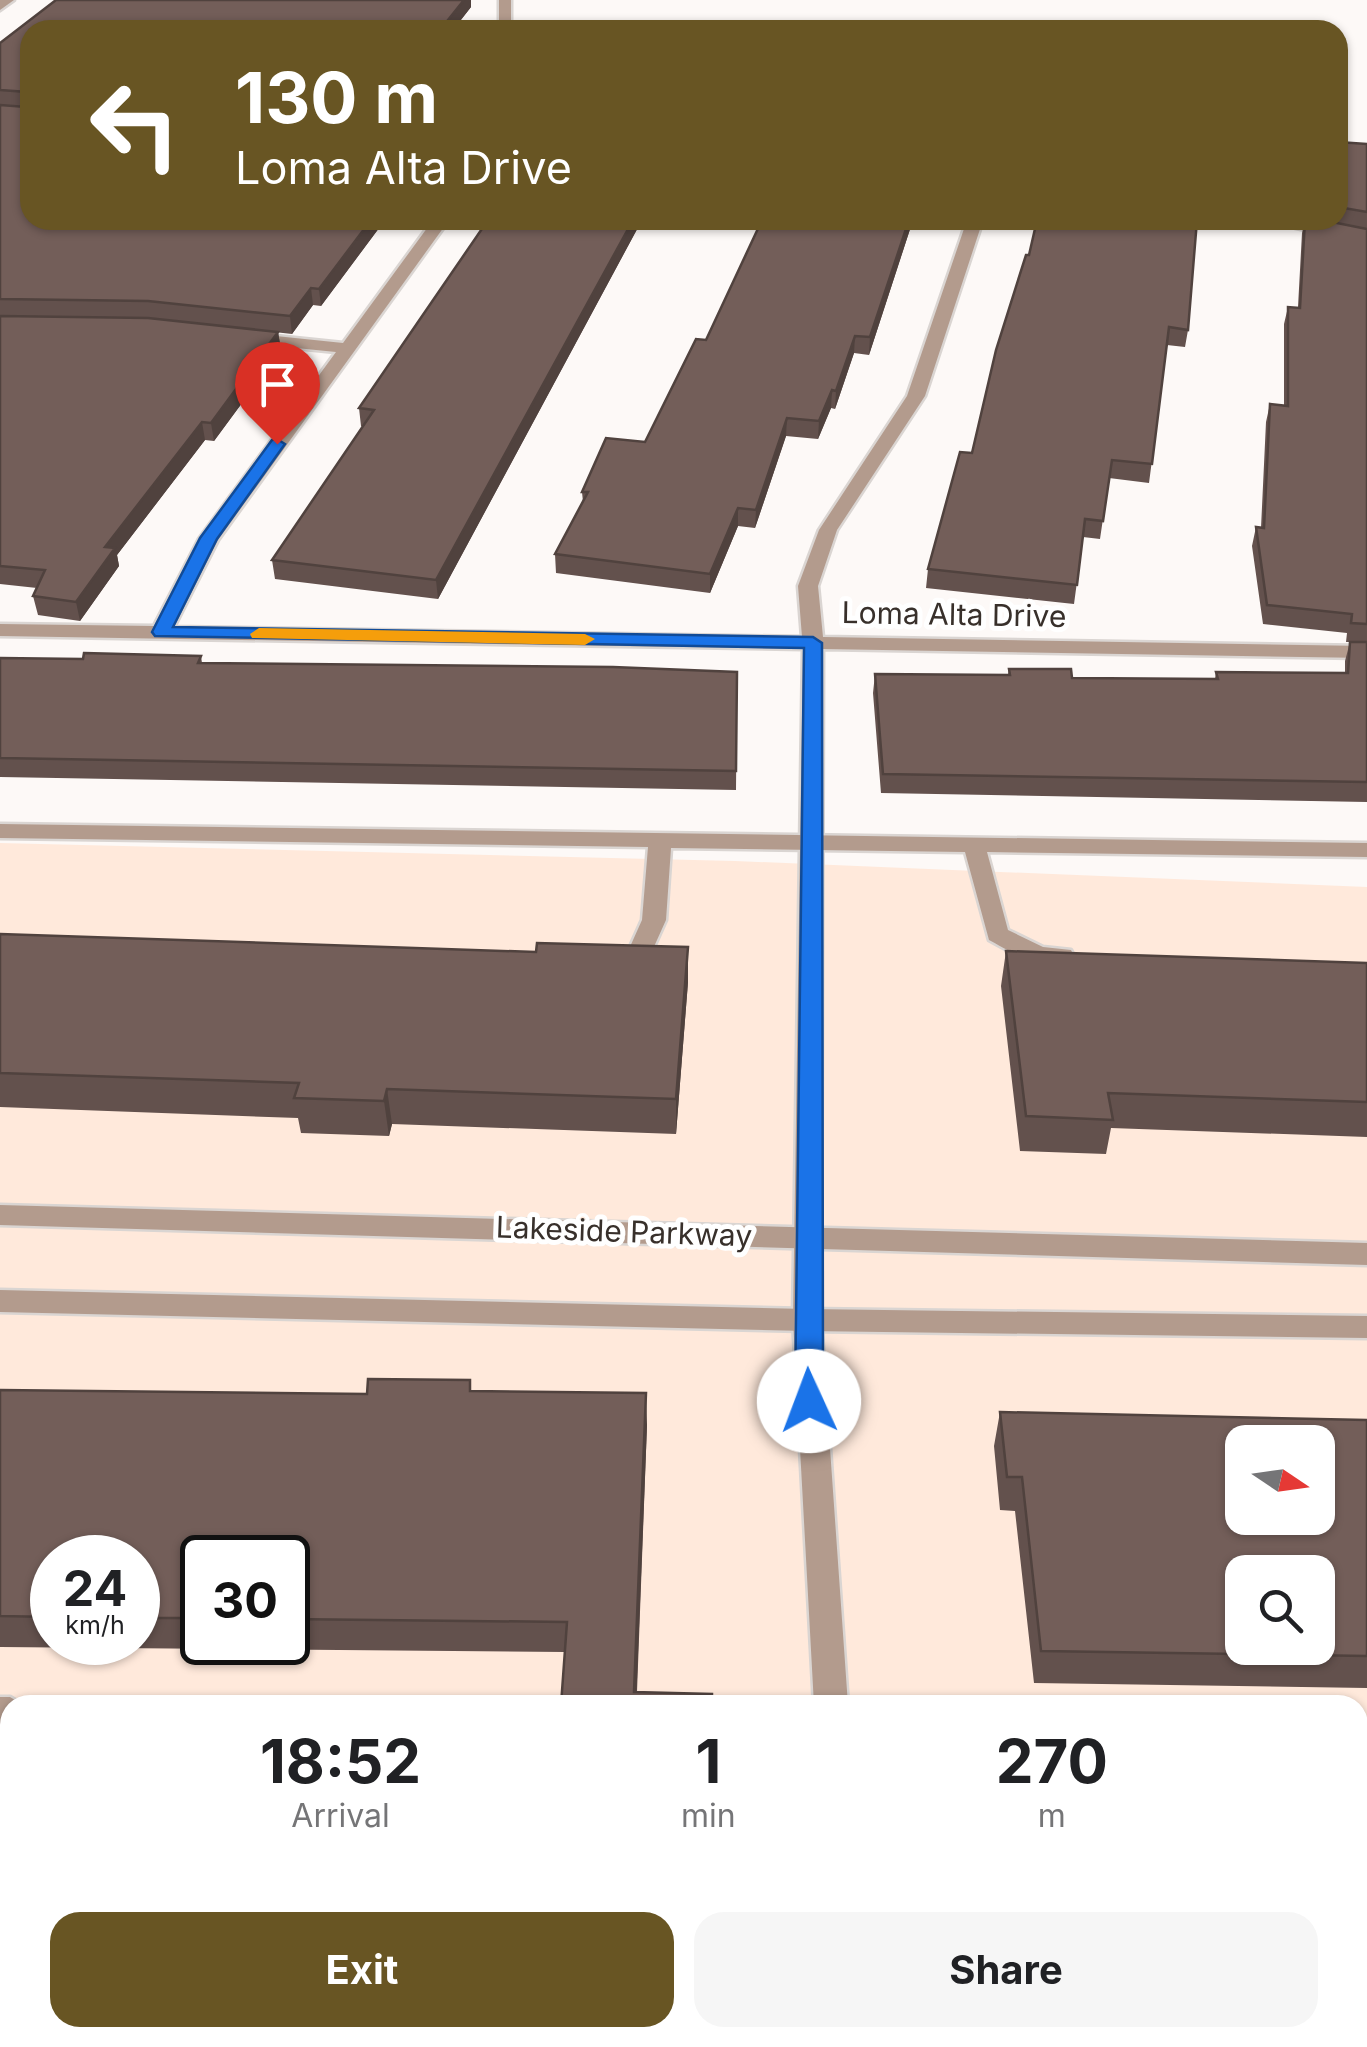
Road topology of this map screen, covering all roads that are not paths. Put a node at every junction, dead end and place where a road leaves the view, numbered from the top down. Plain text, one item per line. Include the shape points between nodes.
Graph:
1 (8, 0) edge
2 (0, 6) edge
3 (434, 230) edge
4 (972, 230) edge
5 (1323, 230) edge
6 (1367, 238) edge
7 (229, 336) edge
8 (346, 348) junction
9 (0, 630) edge
10 (162, 632) junction
11 (813, 643) junction
12 (1367, 652) edge
13 (0, 831) edge
14 (660, 840) junction
15 (812, 842) junction
16 (974, 844) junction
17 (1367, 850) edge
18 (1078, 956) edge
19 (598, 968) edge
20 (0, 1215) edge
21 (809, 1236) junction
22 (1367, 1254) edge
23 (0, 1300) edge
24 (807, 1320) junction
25 (1367, 1327) edge
26 (830, 1695) edge

1 - 2 street
3 - 8 street
4 - 11 street via 916,396 828,530 808,586
5 - 6 street
7 - 8 street
8 - 10 street via 208,538
9 - 10 street, Loma Alta Drive
10 - 11 street, Loma Alta Drive
11 - 12 street, Loma Alta Drive
11 - 15 street
13 - 14 street
14 - 15 street
14 - 19 street via 654,920 640,954
15 - 16 street
15 - 21 street
16 - 17 street
16 - 18 street via 997,934 1039,955
20 - 21 street, Lakeside Parkway
21 - 22 street, Lakeside Parkway
21 - 24 street
23 - 24 street
24 - 25 street
24 - 26 street

